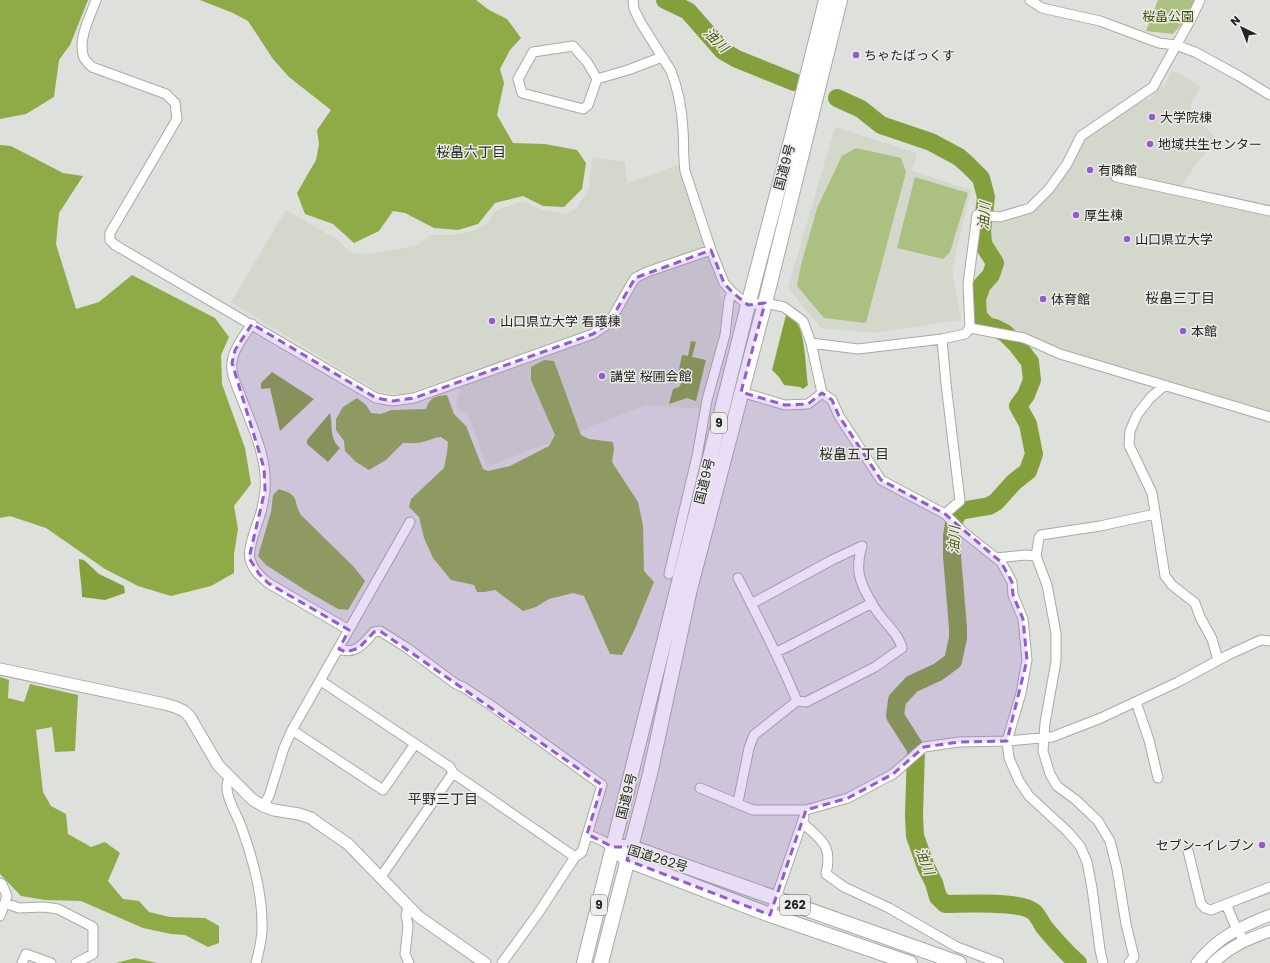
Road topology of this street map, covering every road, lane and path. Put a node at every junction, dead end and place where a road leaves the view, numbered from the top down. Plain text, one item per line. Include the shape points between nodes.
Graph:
1 (96, 0) edge
2 (633, 0) edge
3 (826, 0) edge
4 (840, 0) edge
5 (1030, 0) edge
6 (1200, 0) edge
7 (1176, 46) junction
8 (662, 57) junction
9 (596, 79) junction
10 (1270, 96) edge
11 (1116, 177) dead end
12 (1270, 211) edge
13 (711, 250) junction
14 (732, 292) junction
15 (766, 303) junction
16 (748, 305) junction
17 (252, 324) junction
18 (970, 328) junction
19 (942, 339) junction
20 (811, 344) junction
21 (1164, 386) junction
22 (742, 392) junction
23 (822, 393) junction
24 (1270, 417) edge
25 (945, 514) junction
26 (1155, 514) junction
27 (410, 522) dead end
28 (1036, 556) junction
29 (996, 558) junction
30 (669, 574) dead end
31 (738, 578) dead end
32 (751, 604) junction
33 (872, 604) junction
34 (349, 630) junction
35 (1270, 641) edge
36 (338, 649) junction
37 (776, 652) junction
38 (1218, 660) junction
39 (0, 669) edge
40 (320, 681) junction
41 (797, 701) junction
42 (1136, 702) junction
43 (292, 730) junction
44 (1044, 738) junction
45 (1007, 740) junction
46 (416, 744) junction
47 (454, 773) junction
48 (230, 778) junction
49 (1158, 778) dead end
50 (700, 788) dead end
51 (738, 802) junction
52 (263, 806) junction
53 (806, 810) junction
54 (802, 822) junction
55 (587, 834) junction
56 (613, 847) junction
57 (1188, 851) dead end
58 (629, 853) junction
59 (576, 856) junction
60 (380, 878) junction
61 (0, 883) edge
62 (1270, 887) edge
63 (776, 898) junction
64 (5, 903) junction
65 (1226, 904) junction
66 (408, 907) junction
67 (770, 915) junction
68 (1270, 915) edge
69 (0, 916) edge
70 (1238, 929) junction
71 (1270, 931) edge
72 (1244, 941) junction
73 (22, 963) edge
74 (51, 963) edge
75 (76, 963) edge
76 (256, 963) edge
77 (409, 963) edge
78 (485, 963) edge
79 (502, 963) edge
80 (584, 963) edge
81 (601, 963) edge
82 (910, 963) edge
83 (959, 963) edge
84 (999, 963) edge
85 (1103, 963) edge
86 (1129, 963) edge
87 (1197, 963) edge
88 (1213, 963) edge

1 - 17 street via 83,38 82,50 85,60 92,67 166,94 175,103 177,112 177,119 110,233 110,240
2 - 8 street via 634,9
3 - 16 highway, 国道9号 / 9
4 - 15 highway, 国道9号 / 9
5 - 7 street via 1042,8 1100,21 1159,43
6 - 7 street
7 - 10 street via 1195,52
7 - 18 street via 1153,87 1081,136 1068,164 1049,190 1030,208 1000,217 977,215 968,284
8 - 9 street
8 - 13 street via 674,80 681,111 685,171
9 - 9 street via 588,105 583,109 522,93 518,79 533,52 573,46 587,62
11 - 12 street
13 - 14 street via 724,283
13 - 17 street via 635,278 609,323 593,334 414,398 393,401 376,398
14 - 16 street
14 - 30 street via 725,335 707,400 697,456
15 - 16 street
15 - 20 street via 784,307 803,321
15 - 22 highway, 国道9号 / 9
16 - 56 highway, 国道9号 / 9
17 - 34 street via 236,350 232,363 234,380 259,446 264,468 265,490 262,511 249,558 253,567 268,583
18 - 19 street via 965,334
18 - 21 street via 1024,338 1060,354
19 - 20 street via 858,349
19 - 25 street via 960,501
20 - 23 street
21 - 24 street
21 - 26 street via 1150,398 1137,415 1130,431 1129,445 1152,493
22 - 23 street via 785,405 808,404
22 - 58 highway, 国道9号 / 9 via 690,589 650,774
23 - 25 street via 832,400 839,416 881,480
25 - 29 street
26 - 28 street via 1041,535
26 - 38 street via 1165,576 1172,585 1195,603 1212,639
27 - 34 street
28 - 29 street via 1026,554
28 - 44 street via 1047,586 1056,633 1056,661
29 - 45 street via 1012,582 1013,595 1023,619 1027,660 1021,693
31 - 32 street
32 - 33 street via 862,546 859,577
32 - 37 street
33 - 37 street
33 - 41 street via 882,620 895,633 902,648 875,667 806,702
34 - 36 street
35 - 38 street via 1261,640
36 - 40 street
36 - 55 street via 346,652 359,648 374,632 380,631 492,706 602,785
37 - 41 street
38 - 42 street
39 - 48 street via 175,707 190,717 218,765
40 - 43 street
40 - 46 street
41 - 51 street via 754,735
42 - 44 street via 1101,718
42 - 49 street
43 - 46 street via 383,790
43 - 52 street via 269,796
44 - 45 street
44 - 86 street via 1043,751 1050,774 1057,786 1098,821 1110,841 1134,957
45 - 53 street via 959,742 924,747 893,774 855,795
45 - 85 street via 1010,758 1019,781 1029,796 1080,846 1087,862
46 - 47 street via 450,767
47 - 59 street
47 - 60 street
48 - 52 street
48 - 76 street via 226,791 247,843 259,896 262,924
50 - 51 street
51 - 53 street via 753,810
52 - 60 street via 311,818 348,844
53 - 54 street
54 - 63 street
54 - 84 street via 822,840 828,852 826,874 844,887 889,908 957,946
55 - 56 street
55 - 59 street via 582,852
56 - 58 highway, 国道262号 / 262
56 - 80 highway, 国道9号 / 9
57 - 65 street via 1201,904 1211,910
58 - 63 highway, 国道262号 / 262
58 - 67 highway, 国道262号 / 262
58 - 81 highway, 国道9号 / 9
59 - 79 street
60 - 66 street
61 - 64 street via 7,896
62 - 65 street
63 - 67 street
63 - 83 highway, 国道262号 / 262
64 - 69 street
64 - 75 street via 19,908 58,909 93,927 93,954
65 - 70 street
66 - 77 street via 405,954
66 - 78 street
67 - 82 highway, 国道262号 / 262
68 - 70 street
70 - 72 street
70 - 87 street via 1218,941
71 - 72 street
72 - 88 street
73 - 74 street via 26,954

